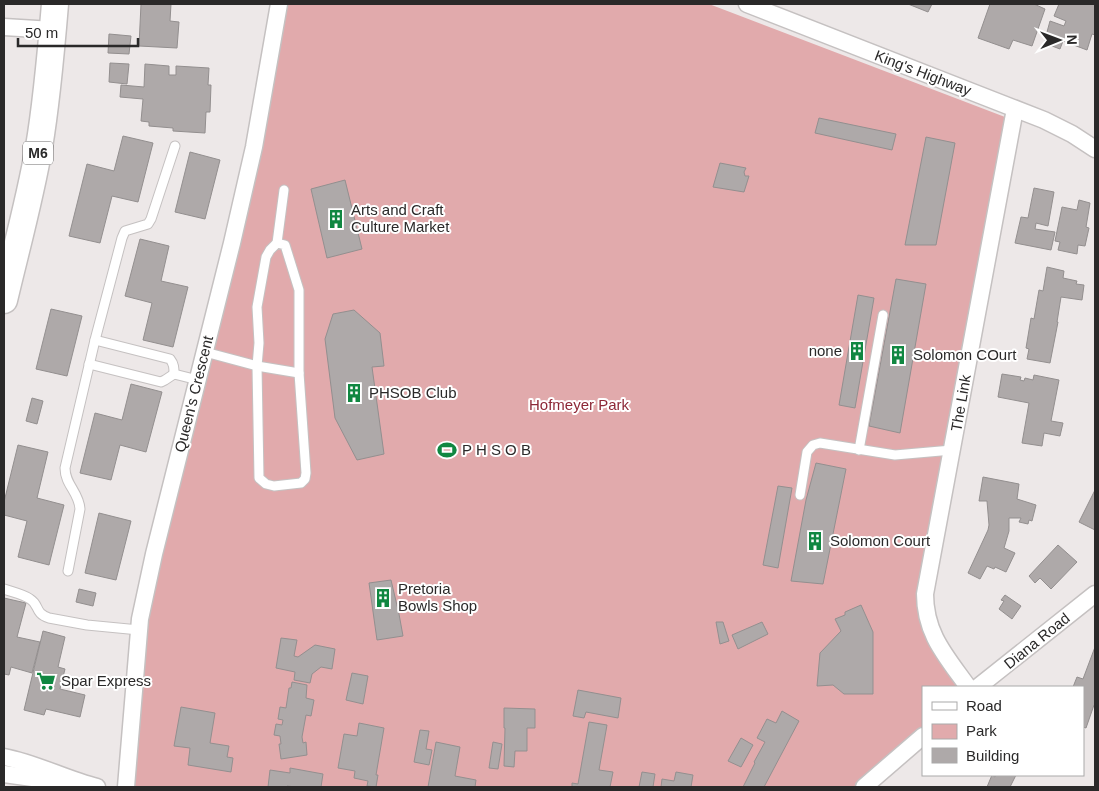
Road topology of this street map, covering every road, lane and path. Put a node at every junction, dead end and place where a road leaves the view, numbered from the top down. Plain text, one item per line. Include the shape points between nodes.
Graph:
1 (55, 4) edge
2 (279, 4) edge
3 (747, 4) edge
4 (4, 27) edge
5 (53, 30) junction
6 (1015, 109) junction
7 (175, 146) dead end
8 (1095, 148) edge
9 (284, 190) dead end
10 (277, 243) junction
11 (4, 300) edge
12 (883, 315) dead end
13 (95, 340) junction
14 (205, 352) junction
15 (89, 364) junction
16 (257, 366) junction
17 (298, 373) junction
18 (174, 374) junction
19 (198, 380) junction
20 (859, 450) junction
21 (952, 450) junction
22 (800, 495) dead end
23 (68, 571) dead end
24 (4, 589) edge
25 (1095, 594) edge
26 (139, 630) junction
27 (967, 686) edge
28 (979, 686) edge
29 (922, 737) edge
30 (4, 757) edge
31 (4, 774) edge
32 (78, 782) junction
33 (97, 787) edge
34 (126, 787) edge
35 (864, 787) edge

1 - 5 main road, M6
2 - 14 street, Queen's Crescent via 254,147
3 - 6 street, King's Highway
4 - 5 street
5 - 11 main road, M6 via 39,148
6 - 8 street, King's Highway via 1044,120
6 - 21 street, The Link
7 - 13 lane via 151,219 148,224 125,231 122,238
9 - 10 lane
10 - 16 lane via 266,257 257,306
10 - 17 lane via 285,245 299,290
12 - 20 lane
13 - 15 lane
13 - 18 lane via 170,359
14 - 16 lane
14 - 19 street, Queen's Crescent
15 - 18 lane via 161,382
15 - 23 lane via 65,468 66,480 80,502
16 - 17 lane
16 - 17 lane via 260,478 274,486 301,483 305,479
18 - 19 lane
19 - 26 street, Queen's Crescent via 154,554
20 - 21 lane via 895,455
20 - 22 lane via 820,443 813,445 807,452
21 - 27 street, The Link via 925,606 937,643
24 - 26 lane via 30,599 38,612 49,618
25 - 28 street, Diana Road
26 - 34 street, Queen's Crescent
29 - 35 street
30 - 32 street
31 - 32 street
32 - 33 street

